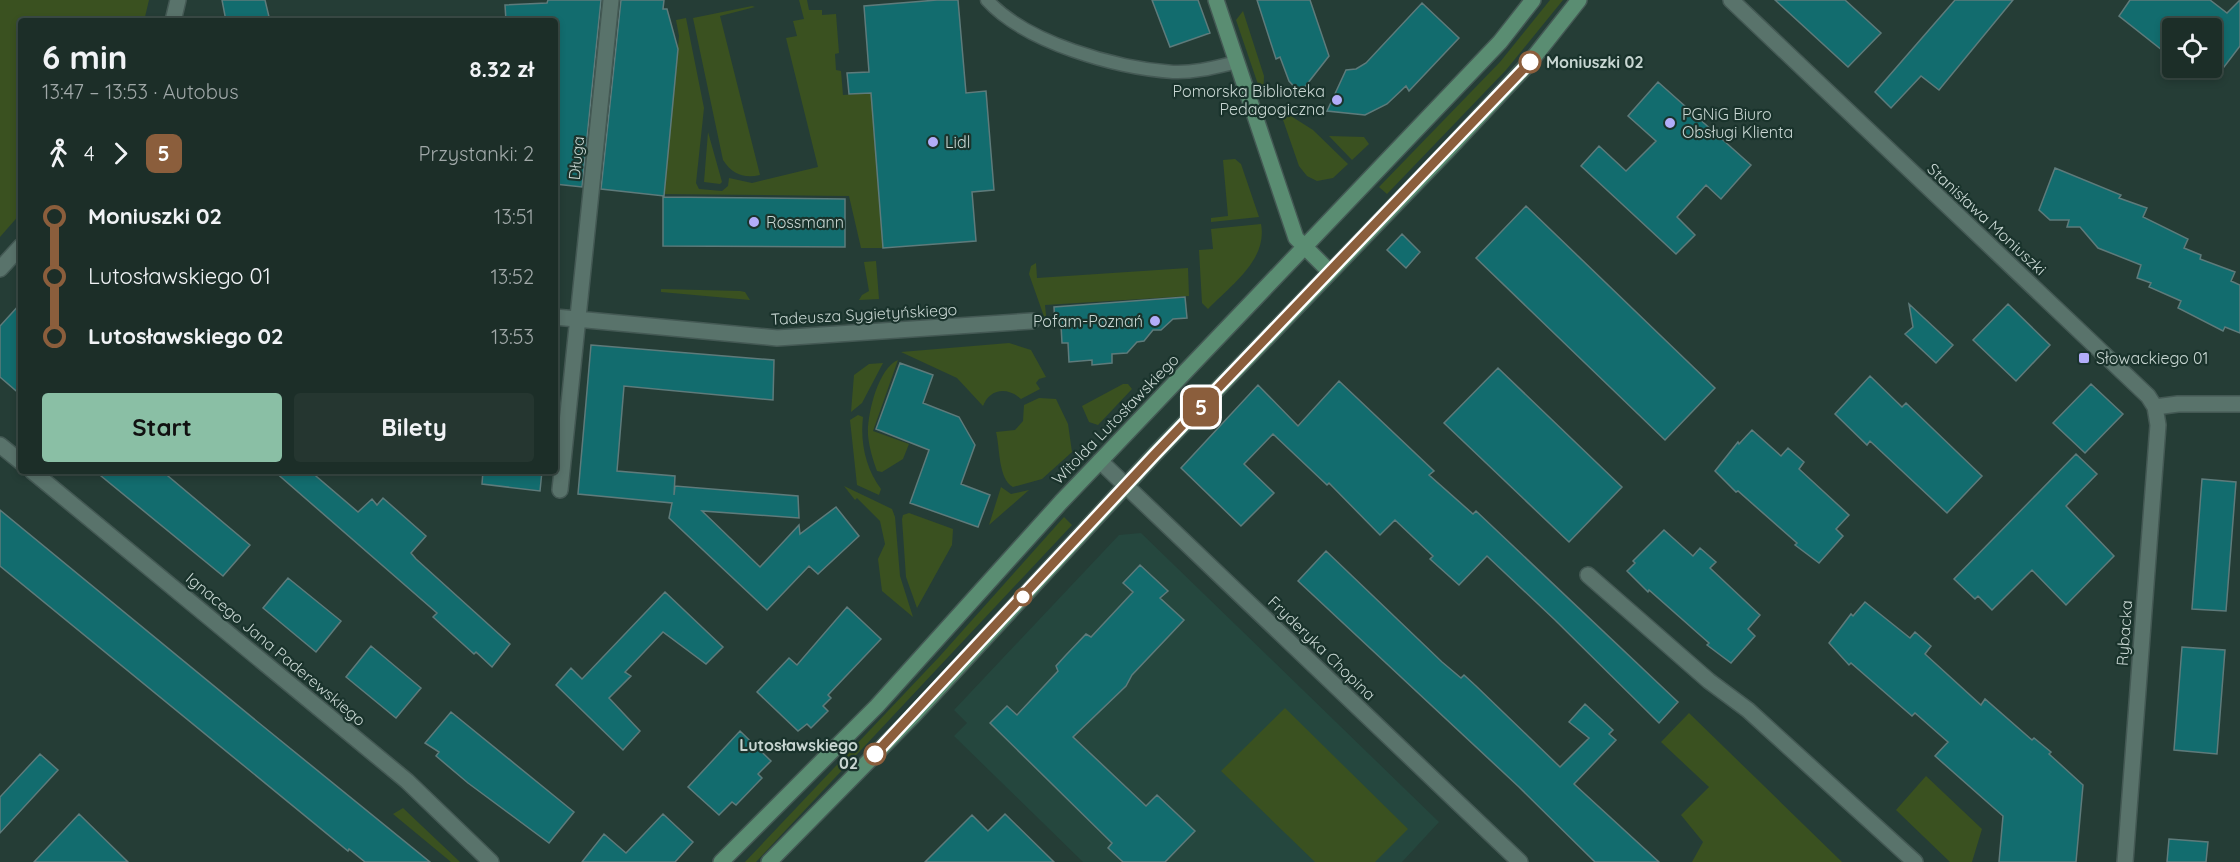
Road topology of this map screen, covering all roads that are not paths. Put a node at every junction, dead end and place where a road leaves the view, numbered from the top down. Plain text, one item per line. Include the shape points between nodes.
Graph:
1 (178, 0) edge
2 (611, 0) edge
3 (987, 0) edge
4 (1216, 0) edge
5 (1533, 0) edge
6 (1578, 0) edge
7 (1731, 0) edge
8 (174, 18) edge
9 (1237, 62) junction
10 (1305, 247) junction
11 (18, 249) edge
12 (0, 269) edge
13 (1330, 272) junction
14 (558, 317) edge
15 (578, 320) junction
16 (1032, 321) dead end
17 (2240, 404) edge
18 (2155, 407) junction
19 (0, 445) edge
20 (18, 460) edge
21 (1100, 461) junction
22 (36, 474) edge
23 (1126, 485) junction
24 (560, 490) dead end
25 (1588, 575) dead end
26 (491, 862) edge
27 (722, 862) edge
28 (769, 862) edge
29 (1520, 862) edge
30 (1915, 862) edge
31 (2125, 862) edge

1 - 8 street
2 - 15 street, Długa
3 - 9 lane via 1013,23 1040,38 1098,57 1173,72
4 - 9 main road
5 - 10 main road, Witolda Lutosławskiego via 1500,42
6 - 13 main road via 1523,70
7 - 18 street, Stanisława Moniuszki via 2140,388
9 - 10 main road via 1296,238
10 - 13 main road
10 - 21 main road, Witolda Lutosławskiego
11 - 12 street
13 - 23 main road
14 - 15 street, Tadeusza Sygietyńskiego
15 - 16 street, Tadeusza Sygietyńskiego via 777,338
15 - 24 street, Długa
17 - 18 street
18 - 31 street, Rybacka via 2158,425
19 - 20 street
21 - 23 street, Fryderyka Chopina
21 - 27 main road, Witolda Lutosławskiego via 925,655
22 - 26 street, Ignacego Jana Paderewskiego via 407,781
23 - 28 main road via 914,715
23 - 29 street, Fryderyka Chopina
25 - 30 street via 1748,710

